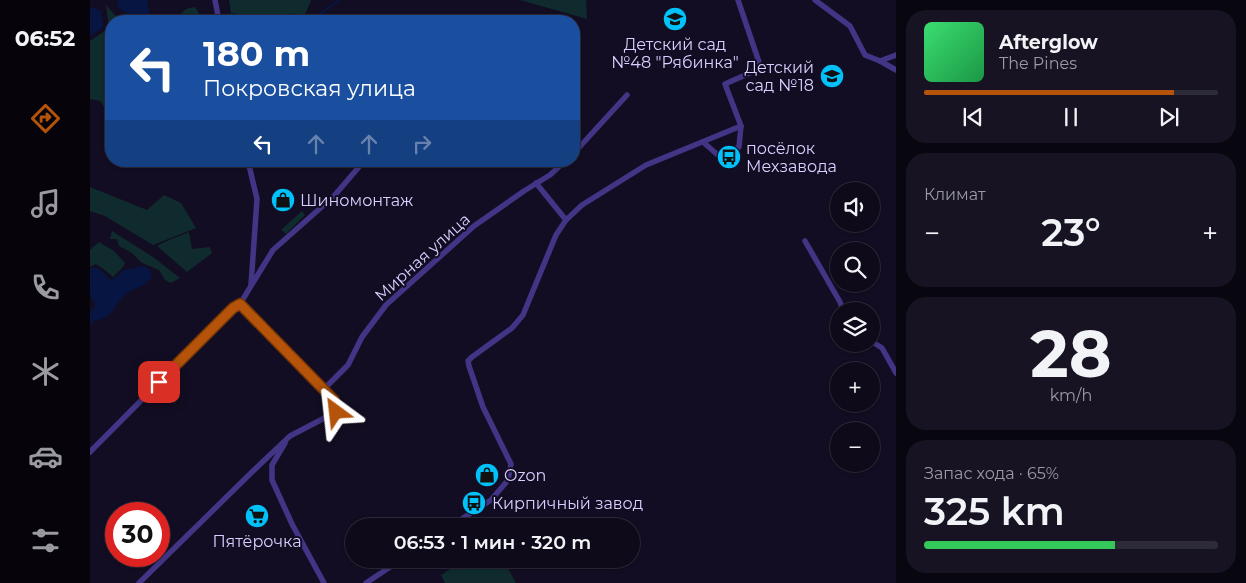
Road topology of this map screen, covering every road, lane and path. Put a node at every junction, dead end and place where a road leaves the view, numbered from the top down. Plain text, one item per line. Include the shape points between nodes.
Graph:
1 (215, 0) edge
2 (738, 0) edge
3 (815, 0) edge
4 (218, 15) edge
5 (896, 55) edge
6 (880, 61) junction
7 (896, 70) edge
8 (627, 95) dead end
9 (741, 126) junction
10 (703, 142) junction
11 (581, 145) edge
12 (249, 167) edge
13 (359, 167) edge
14 (559, 167) edge
15 (536, 183) junction
16 (566, 220) junction
17 (805, 241) dead end
18 (250, 288) junction
19 (840, 302) edge
20 (240, 304) junction
21 (880, 347) edge
22 (896, 373) edge
23 (323, 390) junction
24 (287, 439) junction
25 (90, 452) edge
26 (463, 518) edge
27 (388, 568) edge
28 (139, 583) edge
29 (324, 583) edge
30 (366, 583) edge

1 - 4 street
2 - 9 street via 761,68 726,84
3 - 6 street via 850,26 865,55
5 - 6 street
6 - 7 street
8 - 11 street
9 - 10 street
9 - 10 street via 739,147 719,156
10 - 16 street via 646,165 582,205
12 - 18 street via 257,199
13 - 18 street via 334,196 273,250
14 - 15 street, Мирная улица
15 - 16 street
15 - 23 street, Мирная улица via 474,226 386,305 362,337 348,365
16 - 26 street via 556,235 523,315 512,328 468,361 483,407 511,464 508,480 491,500
17 - 19 street
18 - 20 street
20 - 23 street
20 - 25 street
21 - 22 street
23 - 24 street via 334,400 336,412
24 - 28 street
24 - 29 street via 272,465 272,480
27 - 30 street

